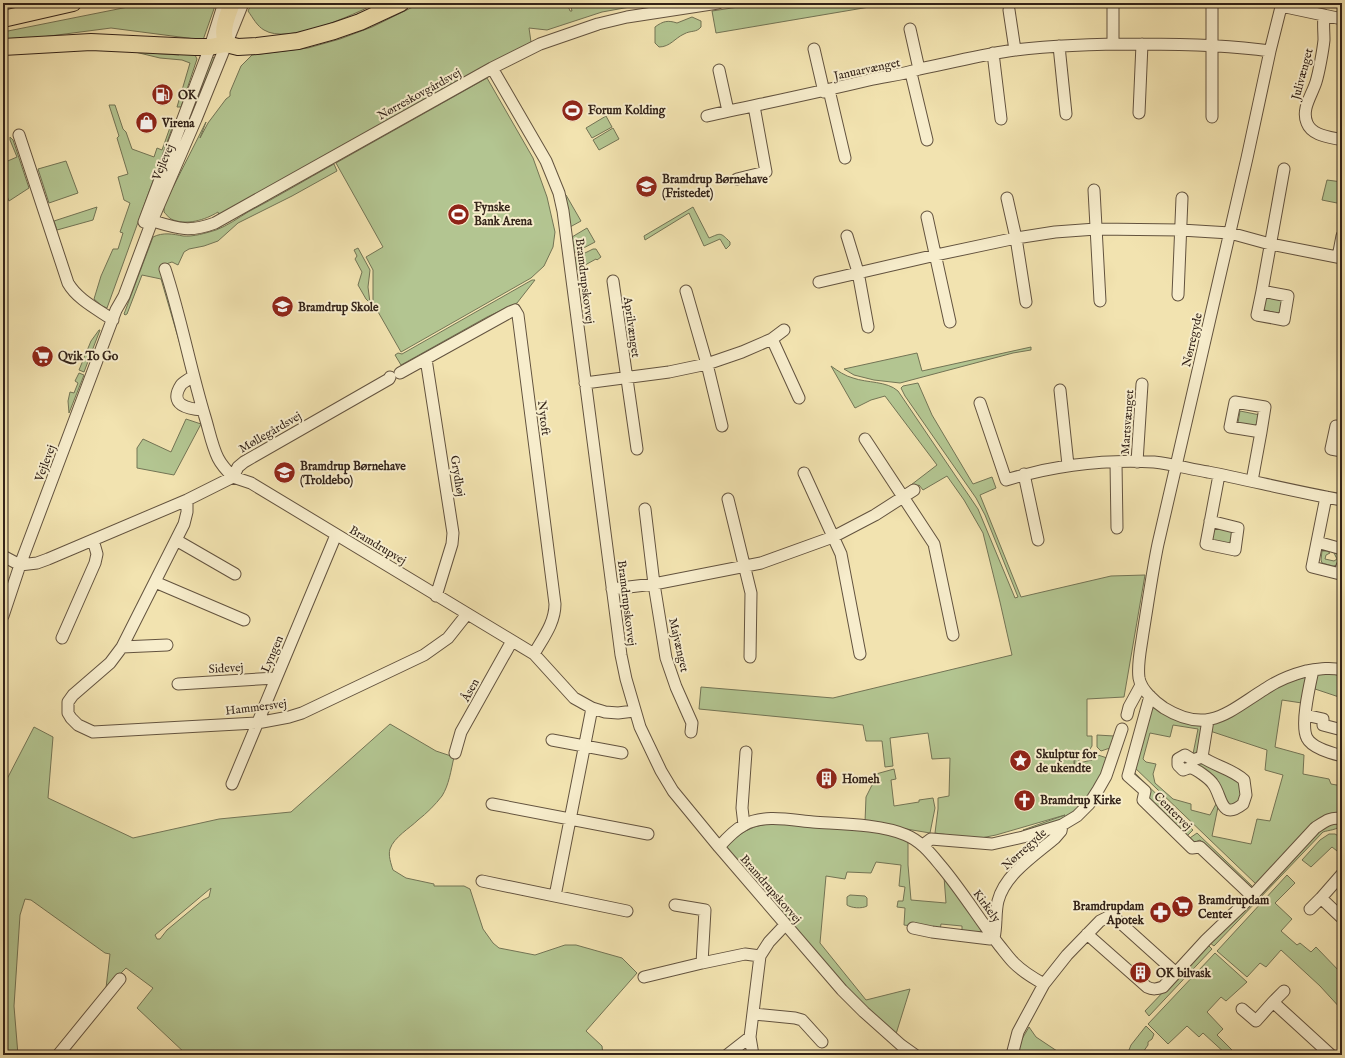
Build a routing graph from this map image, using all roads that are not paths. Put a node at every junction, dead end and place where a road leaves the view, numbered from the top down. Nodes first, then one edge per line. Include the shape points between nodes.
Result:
1 (73, 3) edge
2 (225, 3) edge
3 (232, 3) edge
4 (243, 3) edge
5 (401, 3) edge
6 (718, 3) edge
7 (1113, 3) edge
8 (1212, 3) edge
9 (1282, 4) edge
10 (1009, 10) dead end
11 (1324, 15) junction
12 (1342, 19) edge
13 (3, 20) edge
14 (910, 29) dead end
15 (1113, 43) junction
16 (226, 44) junction
17 (1142, 44) junction
18 (1211, 45) junction
19 (1059, 46) junction
20 (3, 47) edge
21 (210, 47) junction
22 (814, 49) dead end
23 (1015, 50) junction
24 (1270, 51) junction
25 (993, 53) junction
26 (492, 68) junction
27 (719, 70) dead end
28 (915, 71) junction
29 (826, 91) junction
30 (754, 106) junction
31 (728, 111) junction
32 (1139, 113) dead end
33 (1066, 114) dead end
34 (707, 116) dead end
35 (1212, 117) dead end
36 (1001, 119) dead end
37 (18, 135) dead end
38 (927, 140) dead end
39 (1342, 140) edge
40 (845, 158) dead end
41 (1284, 169) dead end
42 (737, 179) dead end
43 (1094, 190) dead end
44 (1007, 198) dead end
45 (1182, 198) dead end
46 (927, 217) dead end
47 (149, 220) junction
48 (1096, 229) junction
49 (1181, 230) junction
50 (1230, 233) junction
51 (847, 236) dead end
52 (1342, 236) edge
53 (1016, 238) junction
54 (1270, 244) junction
55 (936, 255) junction
56 (1340, 257) edge
57 (165, 269) dead end
58 (858, 272) junction
59 (613, 281) dead end
60 (819, 282) dead end
61 (686, 290) dead end
62 (1262, 291) dead end
63 (1178, 295) dead end
64 (1100, 301) dead end
65 (1026, 302) dead end
66 (114, 315) junction
67 (950, 322) dead end
68 (868, 327) dead end
69 (784, 330) dead end
70 (772, 339) junction
71 (426, 359) junction
72 (707, 364) junction
73 (395, 375) joint
74 (193, 376) junction
75 (626, 377) junction
76 (585, 383) junction
77 (1142, 384) dead end
78 (1060, 390) dead end
79 (799, 398) dead end
80 (980, 403) dead end
81 (202, 410) junction
82 (722, 426) dead end
83 (1342, 428) edge
84 (1261, 432) dead end
85 (865, 439) dead end
86 (637, 449) dead end
87 (1342, 452) edge
88 (1116, 462) junction
89 (1137, 462) junction
90 (1068, 465) junction
91 (1176, 466) junction
92 (804, 473) dead end
93 (1024, 474) junction
94 (1219, 474) junction
95 (233, 477) junction
96 (1252, 481) junction
97 (914, 490) dead end
98 (1326, 497) junction
99 (902, 498) junction
100 (728, 499) dead end
101 (187, 500) junction
102 (1342, 500) edge
103 (645, 510) dead end
104 (1210, 521) dead end
105 (1117, 528) dead end
106 (336, 535) junction
107 (833, 536) junction
108 (93, 540) junction
109 (176, 540) junction
110 (1038, 540) dead end
111 (1317, 542) junction
112 (1342, 549) edge
113 (3, 556) edge
114 (20, 566) junction
115 (1342, 566) edge
116 (744, 567) junction
117 (235, 574) dead end
118 (155, 582) junction
119 (654, 584) junction
120 (612, 589) junction
121 (436, 596) junction
122 (467, 614) junction
123 (3, 616) edge
124 (244, 620) dead end
125 (953, 635) dead end
126 (62, 638) dead end
127 (512, 641) junction
128 (167, 645) dead end
129 (122, 647) junction
130 (534, 654) junction
131 (860, 654) dead end
132 (750, 657) dead end
133 (1313, 670) junction
134 (1342, 670) edge
135 (276, 678) junction
136 (178, 684) dead end
137 (1141, 685) junction
138 (1150, 696) junction
139 (592, 708) junction
140 (634, 710) junction
141 (1127, 715) dead end
142 (1305, 715) junction
143 (1208, 720) junction
144 (257, 723) junction
145 (1122, 729) dead end
146 (1342, 730) edge
147 (691, 732) dead end
148 (552, 740) dead end
149 (585, 746) junction
150 (746, 752) dead end
151 (455, 753) dead end
152 (622, 753) dead end
153 (1342, 756) edge
154 (1195, 762) junction
155 (232, 784) dead end
156 (492, 804) dead end
157 (570, 818) junction
158 (1342, 818) edge
159 (744, 825) junction
160 (1062, 825) junction
161 (648, 834) dead end
162 (923, 845) junction
163 (719, 847) junction
164 (1342, 874) edge
165 (482, 881) dead end
166 (555, 896) junction
167 (1252, 896) junction
168 (1321, 898) junction
169 (675, 905) dead end
170 (1310, 909) dead end
171 (627, 910) dead end
172 (1342, 918) edge
173 (785, 926) junction
174 (913, 928) dead end
175 (1087, 934) junction
176 (994, 938) junction
177 (760, 956) junction
178 (702, 963) junction
179 (1175, 972) junction
180 (644, 978) dead end
181 (120, 979) dead end
182 (1044, 984) junction
183 (1284, 991) dead end
184 (1273, 1002) junction
185 (1242, 1009) dead end
186 (754, 1014) junction
187 (750, 1037) junction
188 (822, 1042) dead end
189 (911, 1054) edge
190 (58, 1055) edge
191 (727, 1055) edge
192 (753, 1055) edge
193 (1012, 1055) edge
194 (1332, 1055) edge

1 - 13 highway
2 - 21 street, Vejlevej
3 - 16 highway via 224,29
4 - 16 street, Vejlevej
5 - 16 highway via 360,22 298,41 251,47
6 - 26 street, Nørreskovgårdsvej via 598,24 540,44
7 - 15 street
8 - 18 street
9 - 11 street
9 - 24 street, Nørregyde
10 - 23 street
11 - 12 street
11 - 39 street, Julivænget via 1324,41 1316,82 1305,112 1307,123 1312,130
14 - 28 street, Januarvænget
15 - 17 street, Januarvænget
15 - 19 street, Januarvænget
16 - 21 highway
16 - 47 street, Vejlevej via 199,112
17 - 18 street, Januarvænget
17 - 32 street
18 - 24 street, Januarvænget
18 - 35 street
19 - 23 street, Januarvænget
19 - 33 street
20 - 21 highway via 91,42
21 - 47 street, Vejlevej
22 - 29 street, Januarvænget
23 - 25 street, Januarvænget
24 - 50 street, Nørregyde
25 - 28 street, Januarvænget
25 - 36 street
26 - 47 street, Nørreskovgårdsvej via 215,223 183,229
26 - 76 street, Bramdrupskovvej via 546,161 559,193
27 - 31 street
28 - 29 street, Januarvænget
28 - 38 street, Januarvænget
29 - 30 street, Januarvænget
29 - 40 street, Januarvænget
30 - 31 street, Januarvænget
30 - 42 street via 766,172
31 - 34 street, Januarvænget
37 - 66 street via 71,289
41 - 54 street
43 - 48 street
44 - 53 street
45 - 49 street
46 - 55 street
47 - 66 street, Vejlevej via 124,296
48 - 49 street
48 - 53 street
48 - 64 street
49 - 50 street
49 - 63 street
50 - 54 street
50 - 91 street, Nørregyde
51 - 58 street
52 - 56 street
53 - 55 street
53 - 65 street
54 - 56 street
54 - 62 street
55 - 58 street
55 - 67 street
57 - 74 street
58 - 60 street
58 - 68 street
59 - 75 street, Aprilvænget
61 - 72 street
66 - 114 street, Vejlevej
69 - 70 street
70 - 72 street
70 - 79 street
71 - 73 street, Nytoft
71 - 121 street, Grydhøj via 453,533
71 - 130 street, Nytoft via 510,312 515,310 518,315 555,604 552,622
72 - 75 street
72 - 82 street
73 - 95 street, Møllegårdsvej via 244,462
74 - 81 street
74 - 81 street via 181,384 177,400 180,405
75 - 76 street
75 - 86 street, Aprilvænget
76 - 120 street, Bramdrupskovvej
77 - 89 street, Martsvænget
78 - 90 street
80 - 93 street, Martsvænget via 1006,480
81 - 95 street via 217,457
83 - 87 street via 1336,426 1331,449
84 - 96 street
85 - 99 street
88 - 89 street, Martsvænget
88 - 90 street, Martsvænget
88 - 105 street, Martsvænget
89 - 91 street, Martsvænget
90 - 93 street, Martsvænget
91 - 94 street, Martsvænget
91 - 137 street, Nørregyde via 1152,571 1139,663
92 - 107 street
93 - 110 street
94 - 96 street, Martsvænget
94 - 104 street
95 - 101 street
95 - 106 street, Bramdrupvej via 251,483
96 - 98 street, Martsvænget
97 - 99 street
98 - 102 street, Martsvænget
98 - 111 street
99 - 107 street
99 - 125 street via 934,544
100 - 116 street
101 - 108 street
101 - 109 street via 184,524
103 - 119 street, Majvænget
106 - 121 street, Bramdrupvej
106 - 135 street, Lyngen
107 - 116 street
107 - 131 street via 841,554
108 - 114 street via 37,563
108 - 126 street via 97,554 95,563
109 - 117 street
109 - 118 street
111 - 112 street
111 - 115 street via 1312,567 1340,574
113 - 114 street
114 - 123 street, Vejlevej
116 - 119 street
116 - 132 street via 750,593
118 - 124 street
118 - 129 street
119 - 120 street
119 - 147 street, Majvænget via 666,658 692,723
120 - 140 street, Bramdrupskovvej via 621,655
121 - 122 street, Bramdrupvej
122 - 127 street, Bramdrupvej
122 - 144 street, Hammersvej via 448,638 424,655 302,713
127 - 130 street, Bramdrupvej
127 - 151 street, Åsen via 461,732
128 - 129 street
129 - 144 street, Hammersvej via 110,663 68,702 70,718 78,725 93,732
130 - 139 street, Bramdrupvej via 574,698
133 - 134 street
133 - 142 street
133 - 143 street via 1281,679 1236,709
135 - 136 street, Sidevej
135 - 144 street, Lyngen
137 - 138 street
137 - 141 street
138 - 143 street via 1160,706 1183,718
138 - 167 street, Centervej via 1128,776 1145,791 1143,800 1192,848 1200,847
139 - 140 street, Bramdrupvej via 618,713
139 - 149 street
140 - 163 street, Bramdrupskovvej via 667,782
142 - 146 street via 1323,719 1323,725
142 - 153 street via 1307,738 1328,753
143 - 154 street
144 - 155 street, Lyngen
145 - 160 street, Nørregyde via 1106,776 1098,790 1081,812
148 - 149 street
149 - 152 street
149 - 157 street
150 - 159 street via 742,808
154 - 154 street via 1208,762 1237,774 1244,780 1246,795 1243,804 1232,810 1223,806 1213,784 1199,772
156 - 157 street
157 - 161 street
157 - 166 street
158 - 167 street via 1333,818 1315,828
159 - 162 street, Kirkely via 755,821 782,820 863,826 894,831
159 - 163 street, Kirkely
160 - 162 street via 992,844 931,839
160 - 176 street, Nørregyde via 1055,838 1004,885 998,903
162 - 176 street, Kirkely via 949,875
163 - 173 street, Bramdrupskovvej
164 - 168 street
165 - 166 street
166 - 171 street
167 - 179 street
168 - 170 street
168 - 172 street
169 - 178 street via 705,910
173 - 177 street via 769,942
173 - 189 street, Bramdrupskovvej via 847,995
174 - 176 street, Kirkely
175 - 179 street via 1100,921 1110,916 1115,918
175 - 179 street via 1147,987 1163,987
175 - 182 street
176 - 182 street via 1014,963
177 - 178 street via 745,954
177 - 186 street
178 - 180 street
181 - 190 street
182 - 193 street via 1018,1032
183 - 184 street
184 - 185 street via 1256,1021
184 - 194 street
186 - 187 street
186 - 188 street via 802,1020
187 - 191 street
187 - 192 street

